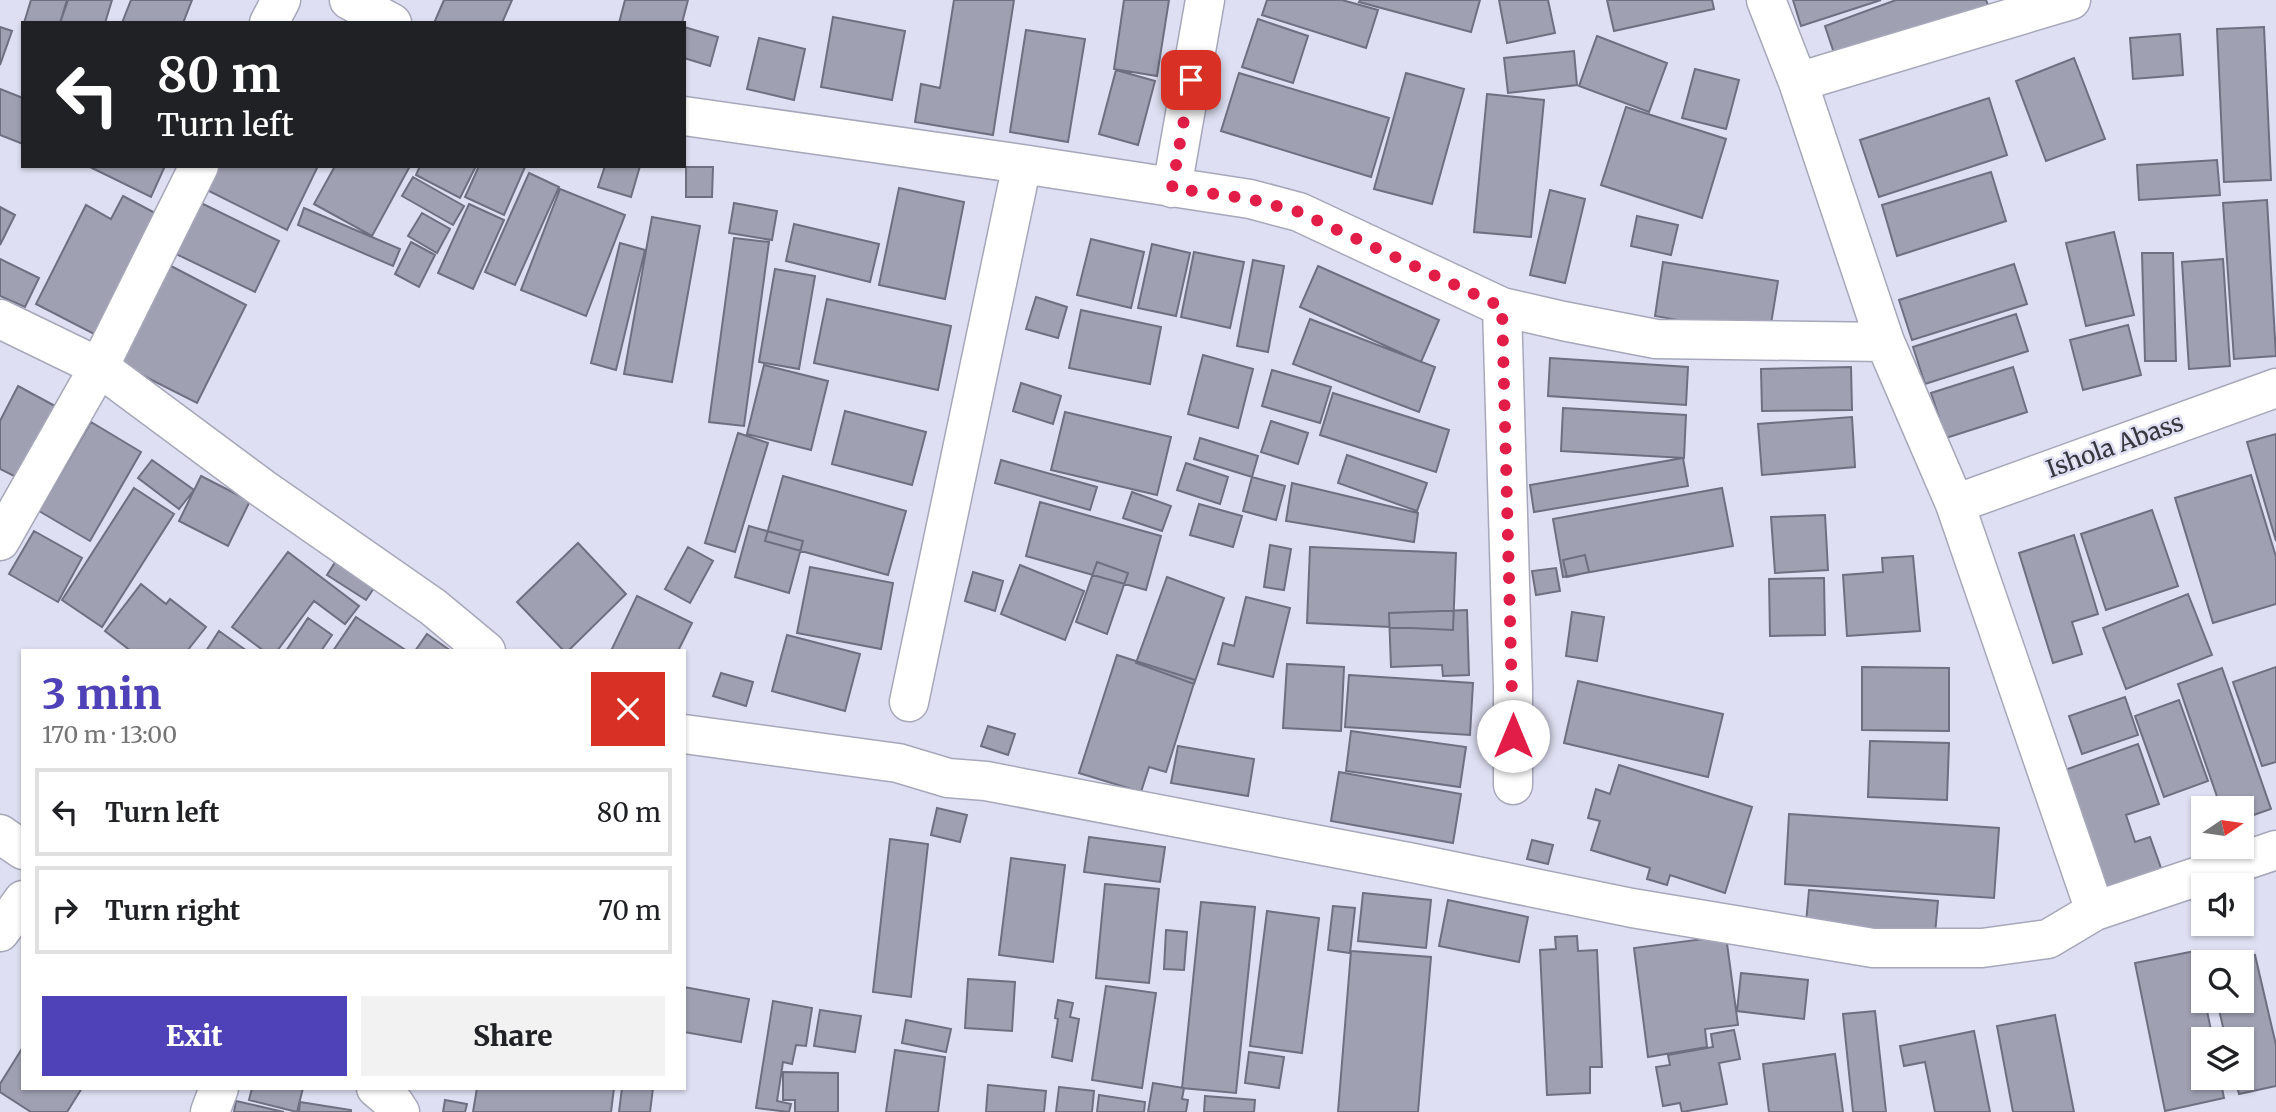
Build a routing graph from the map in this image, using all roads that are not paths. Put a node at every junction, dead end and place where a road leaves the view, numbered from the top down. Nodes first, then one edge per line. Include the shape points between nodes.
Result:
1 (281, 0) edge
2 (349, 0) edge
3 (1205, 0) edge
4 (1766, 0) edge
5 (2071, 0) edge
6 (270, 21) edge
7 (388, 21) edge
8 (1798, 82) junction
9 (686, 116) edge
10 (1022, 164) junction
11 (198, 168) edge
12 (1172, 188) junction
13 (1502, 307) junction
14 (0, 319) edge
15 (1885, 342) junction
16 (100, 367) junction
17 (2276, 388) edge
18 (1955, 504) junction
19 (0, 541) edge
20 (484, 649) edge
21 (909, 702) dead end
22 (686, 734) edge
23 (1513, 785) dead end
24 (0, 834) edge
25 (21, 849) edge
26 (2276, 850) edge
27 (21, 903) edge
28 (2095, 911) junction
29 (0, 932) edge
30 (218, 1090) edge
31 (378, 1090) edge
32 (209, 1112) edge
33 (400, 1112) edge

1 - 6 street
2 - 7 street
3 - 12 street
4 - 8 street
5 - 8 street
8 - 15 street
9 - 10 street
10 - 12 street
10 - 21 street
11 - 16 street
12 - 13 street via 1250,199 1299,212
13 - 15 street via 1656,338
13 - 23 street
14 - 16 street
15 - 18 street
16 - 19 street
16 - 20 street via 433,607
17 - 18 street, Ishola Abass
18 - 28 street
22 - 28 street via 898,763 948,778 1000,783 1632,908 1873,948 1982,948 2048,939
24 - 25 street
26 - 28 street
27 - 29 street
30 - 32 street
31 - 33 street

